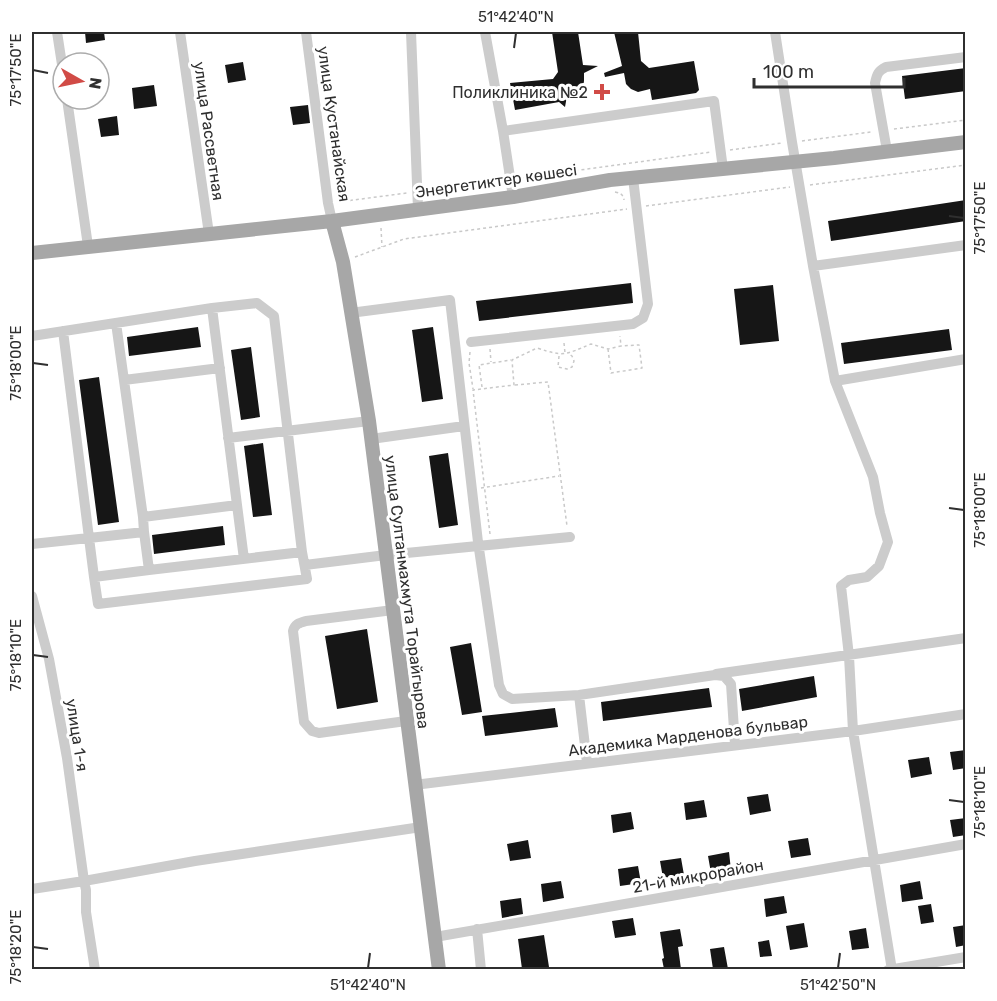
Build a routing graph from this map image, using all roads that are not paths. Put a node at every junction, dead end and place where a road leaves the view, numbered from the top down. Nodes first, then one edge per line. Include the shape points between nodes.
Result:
1 (57, 32) edge
2 (180, 32) edge
3 (306, 32) edge
4 (411, 32) edge
5 (485, 32) edge
6 (775, 32) edge
7 (60, 51) edge
8 (966, 57) edge
9 (69, 111) edge
10 (503, 131) junction
11 (966, 142) edge
12 (887, 151) junction
13 (795, 161) junction
14 (723, 170) junction
15 (633, 178) junction
16 (513, 197) junction
17 (418, 209) junction
18 (332, 221) junction
19 (209, 234) junction
20 (966, 244) edge
21 (88, 246) junction
22 (32, 253) edge
23 (813, 266) junction
24 (212, 308) junction
25 (350, 312) junction
26 (116, 323) junction
27 (63, 331) junction
28 (32, 336) edge
29 (471, 342) road end
30 (966, 359) edge
31 (220, 368) junction
32 (124, 380) junction
33 (835, 381) junction
34 (369, 421) junction
35 (464, 426) junction
36 (288, 431) junction
37 (228, 438) junction
38 (371, 438) junction
39 (237, 505) junction
40 (143, 517) junction
41 (144, 532) junction
42 (568, 534) road end
43 (89, 538) junction
44 (32, 544) edge
45 (478, 544) junction
46 (302, 552) junction
47 (386, 555) junction
48 (244, 559) junction
49 (304, 566) junction
50 (149, 570) junction
51 (94, 577) junction
52 (32, 596) edge
53 (393, 610) junction
54 (966, 638) edge
55 (849, 656) junction
56 (715, 675) junction
57 (579, 695) junction
58 (966, 714) edge
59 (406, 721) junction
60 (853, 730) junction
61 (735, 745) junction
62 (587, 764) junction
63 (414, 785) junction
64 (420, 827) junction
65 (966, 844) edge
66 (874, 860) junction
67 (84, 881) junction
68 (32, 889) edge
69 (477, 929) junction
70 (435, 937) junction
71 (966, 957) edge
72 (95, 969) edge
73 (439, 969) edge
74 (481, 969) edge
75 (891, 969) edge

1 - 7 street
2 - 19 street, улица Рассветная
3 - 18 street, улица Кустанайская
4 - 17 street
5 - 10 street
6 - 13 street
8 - 12 street via 880,70 875,82
9 - 21 street
10 - 14 street via 714,101
10 - 16 street
11 - 12 main road, Энергетиктер көшесі
12 - 13 main road, Энергетиктер көшесі
13 - 14 main road, Энергетиктер көшесі
13 - 23 street
14 - 15 main road, Энергетиктер көшесі
15 - 16 main road, Энергетиктер көшесі
15 - 29 street via 648,304 643,318 619,326
16 - 17 main road, Энергетиктер көшесі
17 - 18 main road, Энергетиктер көшесі
18 - 19 main road, Энергетиктер көшесі
18 - 25 main road, улица Султанмахмута Торайгырова
19 - 21 main road, Энергетиктер көшесі
20 - 23 street
21 - 22 main road, Энергетиктер көшесі
23 - 33 street
24 - 26 street
24 - 31 street
24 - 36 street via 257,303 274,316
25 - 34 main road, улица Султанмахмута Торайгырова
25 - 35 street via 450,300
26 - 27 street
26 - 32 street
27 - 28 street
27 - 43 street
30 - 33 street
31 - 32 street
31 - 37 street
32 - 40 street
33 - 55 street via 873,477 888,542 879,566 867,577 849,580 841,586
34 - 36 street
34 - 38 main road, улица Султанмахмута Торайгырова
35 - 38 street
35 - 45 street
36 - 37 street
36 - 46 street
37 - 39 street
38 - 47 main road, улица Султанмахмута Торайгырова
39 - 40 street
39 - 48 street
40 - 41 street
41 - 43 street
41 - 50 street
42 - 45 street
43 - 44 street
43 - 51 street
45 - 47 street
45 - 57 street via 503,694 512,699
46 - 48 street
46 - 49 street
47 - 49 street
47 - 53 main road, улица Султанмахмута Торайгырова
48 - 50 street
49 - 51 street via 307,579 98,604
50 - 51 street
52 - 67 street, улица 1-я via 50,659
53 - 59 main road, улица Султанмахмута Торайгырова
53 - 59 street via 306,621 293,631 304,722 312,731
54 - 55 street
55 - 56 street
55 - 60 street
56 - 57 street
56 - 61 street via 724,676 731,684
57 - 62 street
58 - 60 street, Академика Марденова бульвар
59 - 63 main road, улица Султанмахмута Торайгырова
60 - 61 street, Академика Марденова бульвар
60 - 66 street
61 - 62 street, Академика Марденова бульвар
62 - 63 street, Академика Марденова бульвар
63 - 64 main road, улица Султанмахмута Торайгырова
64 - 67 street
64 - 70 main road, улица Султанмахмута Торайгырова
65 - 66 street, 21-й микрорайон
66 - 69 street, 21-й микрорайон
66 - 75 street
67 - 68 street
67 - 72 street, улица 1-я
69 - 70 street, 21-й микрорайон
69 - 74 street
70 - 73 main road, улица Султанмахмута Торайгырова
71 - 75 street

